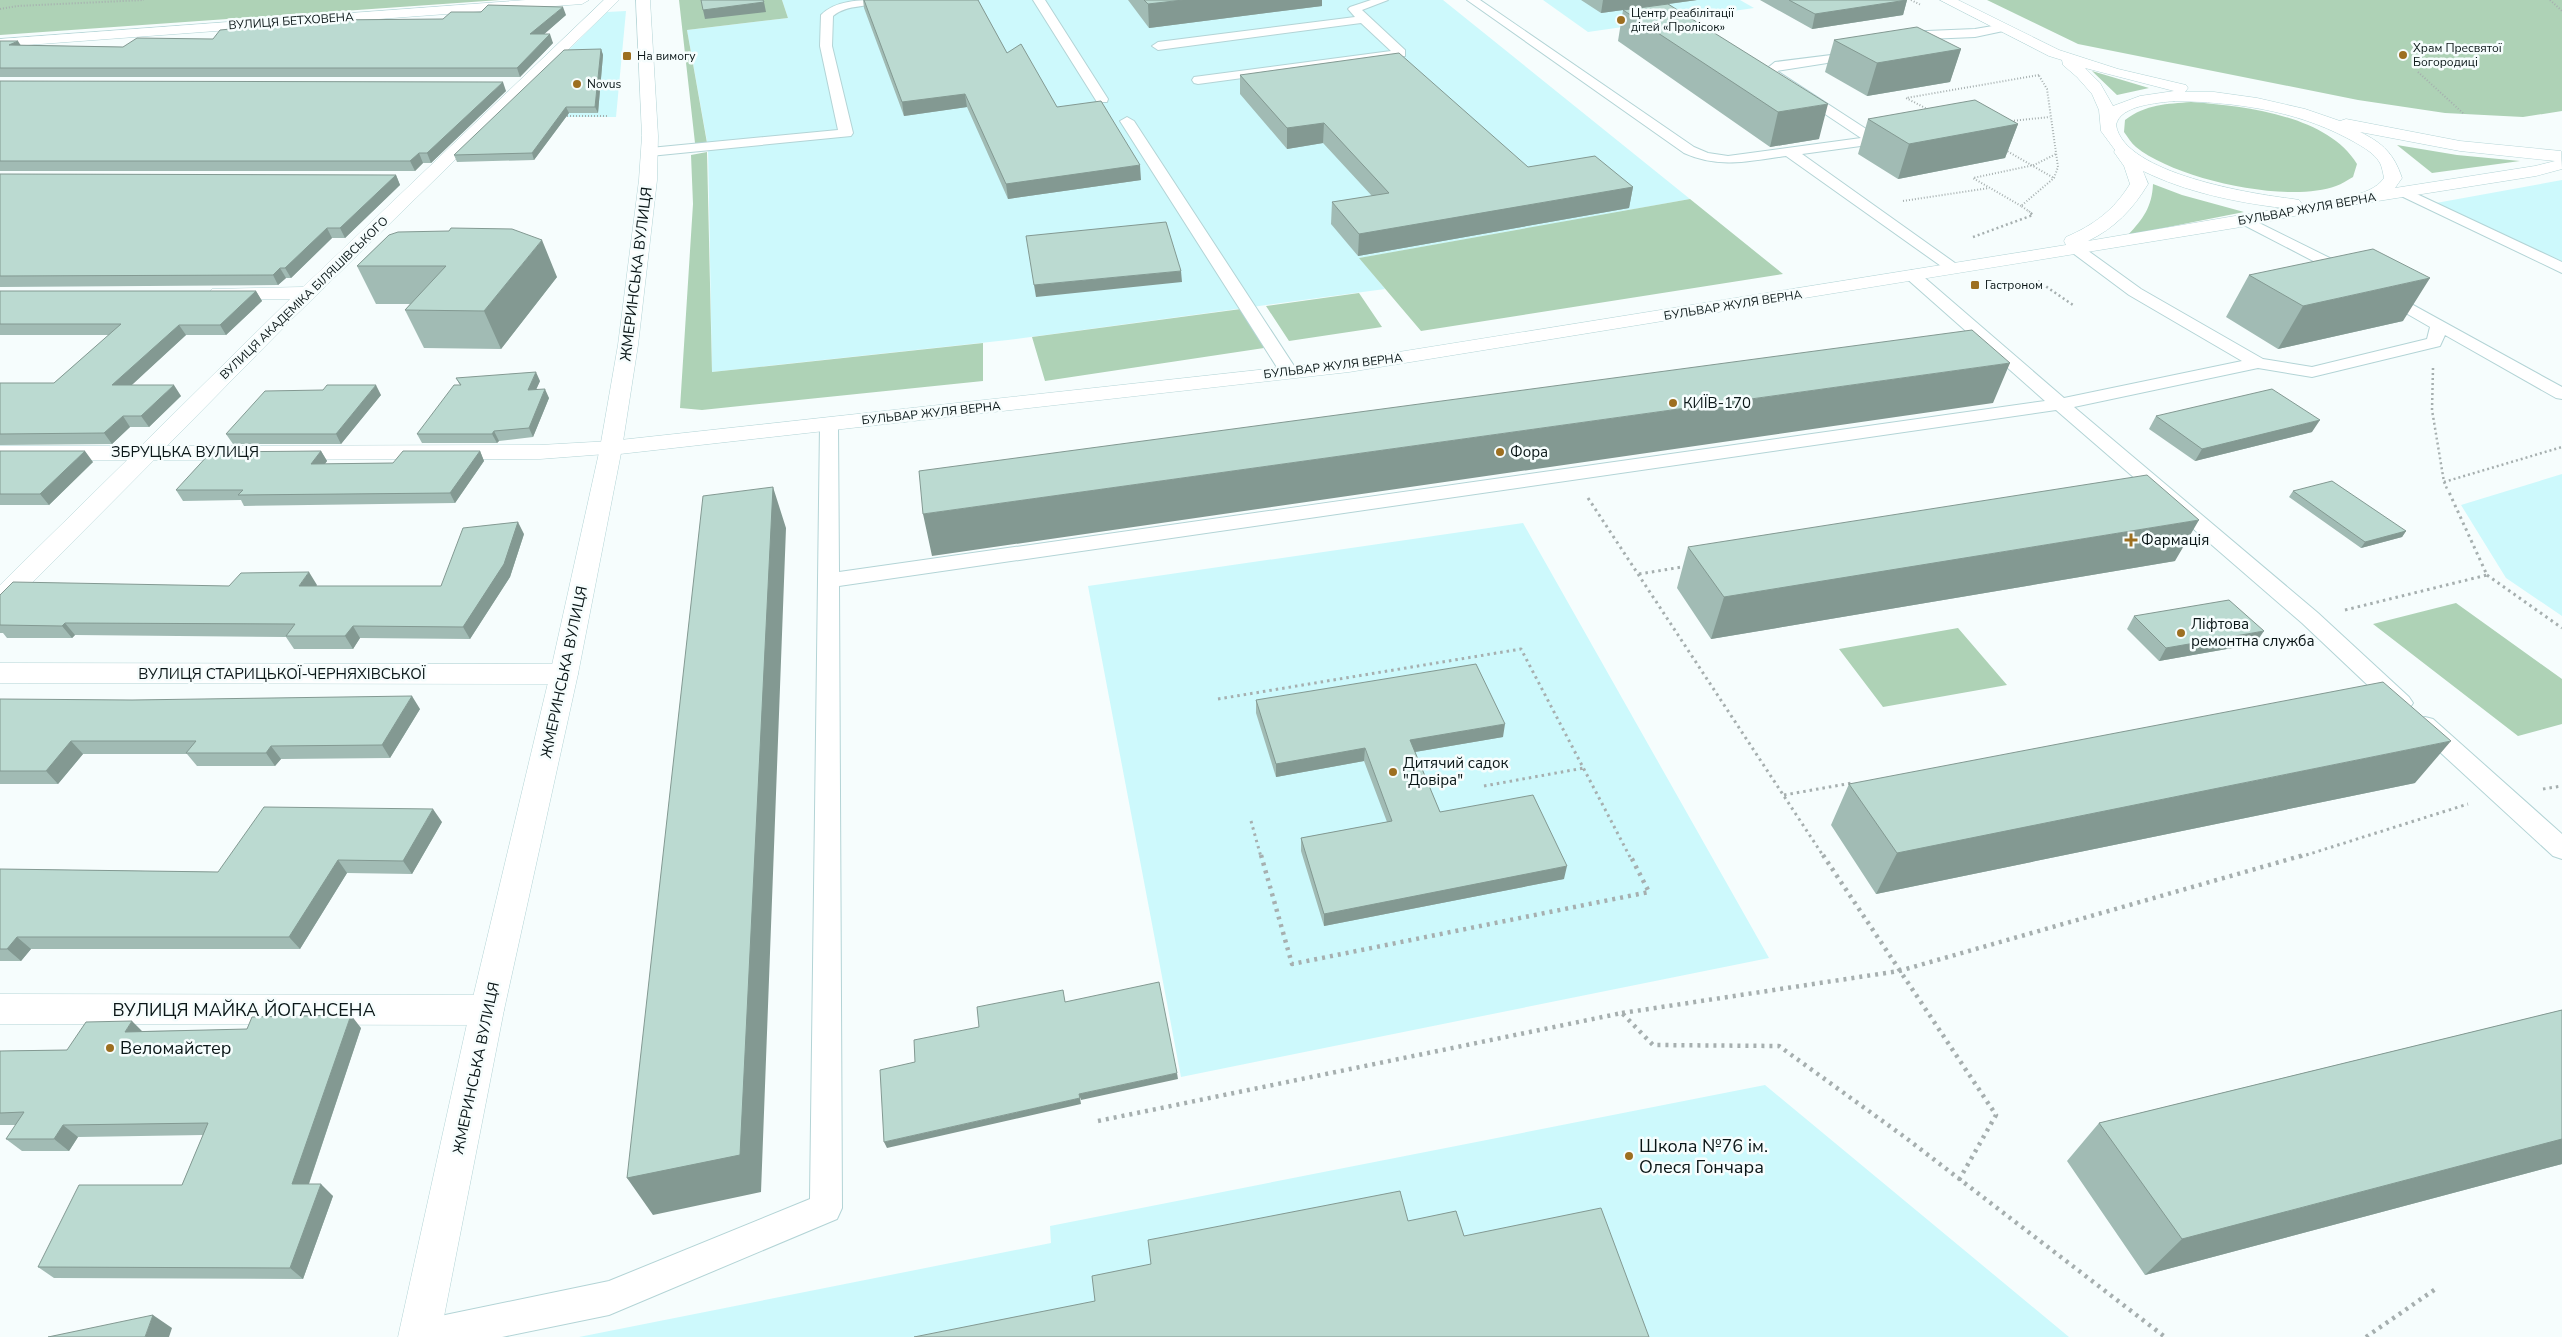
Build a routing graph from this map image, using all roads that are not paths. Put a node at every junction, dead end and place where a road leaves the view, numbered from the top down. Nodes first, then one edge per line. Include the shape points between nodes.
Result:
1 (582, 0) edge
2 (612, 0) edge
3 (644, 0) edge
4 (874, 0) edge
5 (1039, 0) edge
6 (1382, 0) edge
7 (1473, 0) edge
8 (1947, 0) edge
9 (1364, 19) junction
10 (2004, 28) junction
11 (1892, 37) edge
12 (0, 42) edge
13 (1158, 46) edge
14 (1869, 52) edge
15 (2054, 52) junction
16 (1198, 80) dead end
17 (507, 84) edge
18 (527, 84) junction
19 (2224, 98) junction
20 (1102, 99) edge
21 (2317, 118) junction
22 (2109, 120) junction
23 (1127, 121) dead end
24 (1903, 136) edge
25 (1874, 140) junction
26 (2118, 146) junction
27 (650, 152) junction
28 (1791, 153) junction
29 (2562, 156) edge
30 (2562, 164) edge
31 (400, 178) edge
32 (429, 178) junction
33 (2404, 192) junction
34 (2372, 197) junction
35 (2327, 204) junction
36 (2247, 220) junction
37 (2074, 248) junction
38 (2051, 251) junction
39 (1954, 268) junction
40 (2562, 268) edge
41 (1912, 275) junction
42 (199, 293) edge
43 (308, 293) junction
44 (2437, 334) junction
45 (2258, 363) junction
46 (1290, 372) junction
47 (2562, 394) edge
48 (2060, 404) junction
49 (829, 425) junction
50 (611, 448) junction
51 (148, 451) junction
52 (0, 452) edge
53 (830, 580) junction
54 (0, 600) edge
55 (0, 673) edge
56 (564, 674) junction
57 (2562, 849) edge
58 (0, 1008) edge
59 (487, 1010) junction
60 (420, 1337) edge

1 - 12 street, ВУЛИЦЯ БЕТХОВЕНА
2 - 18 street, ВУЛИЦЯ АКАДЕМІКА БІЛЯШІВСЬКОГО
3 - 27 street, ЖМЕРИНСЬКА ВУЛИЦЯ
4 - 27 lane via 850,2 834,8 827,15 826,46 846,133
5 - 20 lane
6 - 9 lane via 1354,9
7 - 28 lane via 1689,150 1705,157 1728,160
8 - 10 street
9 - 13 lane
9 - 16 lane via 1401,52
10 - 11 lane via 1975,33
10 - 15 street
14 - 25 lane via 1775,66 1771,70
15 - 19 street via 2122,75
15 - 22 street via 2084,74 2100,92
17 - 18 street
18 - 32 street, ВУЛИЦЯ АКАДЕМІКА БІЛЯШІВСЬКОГО
19 - 21 street
19 - 22 street via 2167,96 2134,102 2116,111
21 - 29 street via 2460,146
21 - 34 street via 2366,142 2387,160 2393,178 2386,190
22 - 26 street via 2108,128
23 - 46 lane
24 - 25 lane
25 - 28 lane
26 - 35 street via 2178,180 2221,193 2268,202
26 - 38 street, БУЛЬВАР ЖУЛЯ ВЕРНА via 2132,164 2139,184 2127,206 2096,231
27 - 50 street, ЖМЕРИНСЬКА ВУЛИЦЯ via 643,228
28 - 39 lane
30 - 33 street, БУЛЬВАР ЖУЛЯ ВЕРНА
31 - 32 street
32 - 43 street, ВУЛИЦЯ АКАДЕМІКА БІЛЯШІВСЬКОГО
33 - 34 street, БУЛЬВАР ЖУЛЯ ВЕРНА
33 - 40 lane
34 - 35 street, БУЛЬВАР ЖУЛЯ ВЕРНА
35 - 36 street, БУЛЬВАР ЖУЛЯ ВЕРНА
36 - 37 street, БУЛЬВАР ЖУЛЯ ВЕРНА
36 - 44 lane via 2367,284
37 - 38 street, БУЛЬВАР ЖУЛЯ ВЕРНА
37 - 45 lane via 2135,292
38 - 39 street, БУЛЬВАР ЖУЛЯ ВЕРНА
39 - 41 street, БУЛЬВАР ЖУЛЯ ВЕРНА
41 - 46 street, БУЛЬВАР ЖУЛЯ ВЕРНА via 1594,328 1349,366
41 - 48 lane
42 - 43 street
43 - 51 street, ВУЛИЦЯ АКАДЕМІКА БІЛЯШІВСЬКОГО
44 - 45 lane via 2312,372
44 - 47 lane
45 - 48 lane
46 - 49 street, БУЛЬВАР ЖУЛЯ ВЕРНА
48 - 53 lane
48 - 57 lane via 2310,618
49 - 50 street, БУЛЬВАР ЖУЛЯ ВЕРНА
49 - 53 lane
50 - 51 street, ЗБРУЦЬКА ВУЛИЦЯ via 540,452
50 - 56 street, ЖМЕРИНСЬКА ВУЛИЦЯ
51 - 52 street, ЗБРУЦЬКА ВУЛИЦЯ
51 - 54 street, ВУЛИЦЯ АКАДЕМІКА БІЛЯШІВСЬКОГО
53 - 60 lane via 826,1208 609,1298
55 - 56 street, ВУЛИЦЯ СТАРИЦЬКОЇ-ЧЕРНЯХІВСЬКОЇ
56 - 59 street, ЖМЕРИНСЬКА ВУЛИЦЯ
58 - 59 street, ВУЛИЦЯ МАЙКА ЙОГАНСЕНА
59 - 60 street, ЖМЕРИНСЬКА ВУЛИЦЯ

